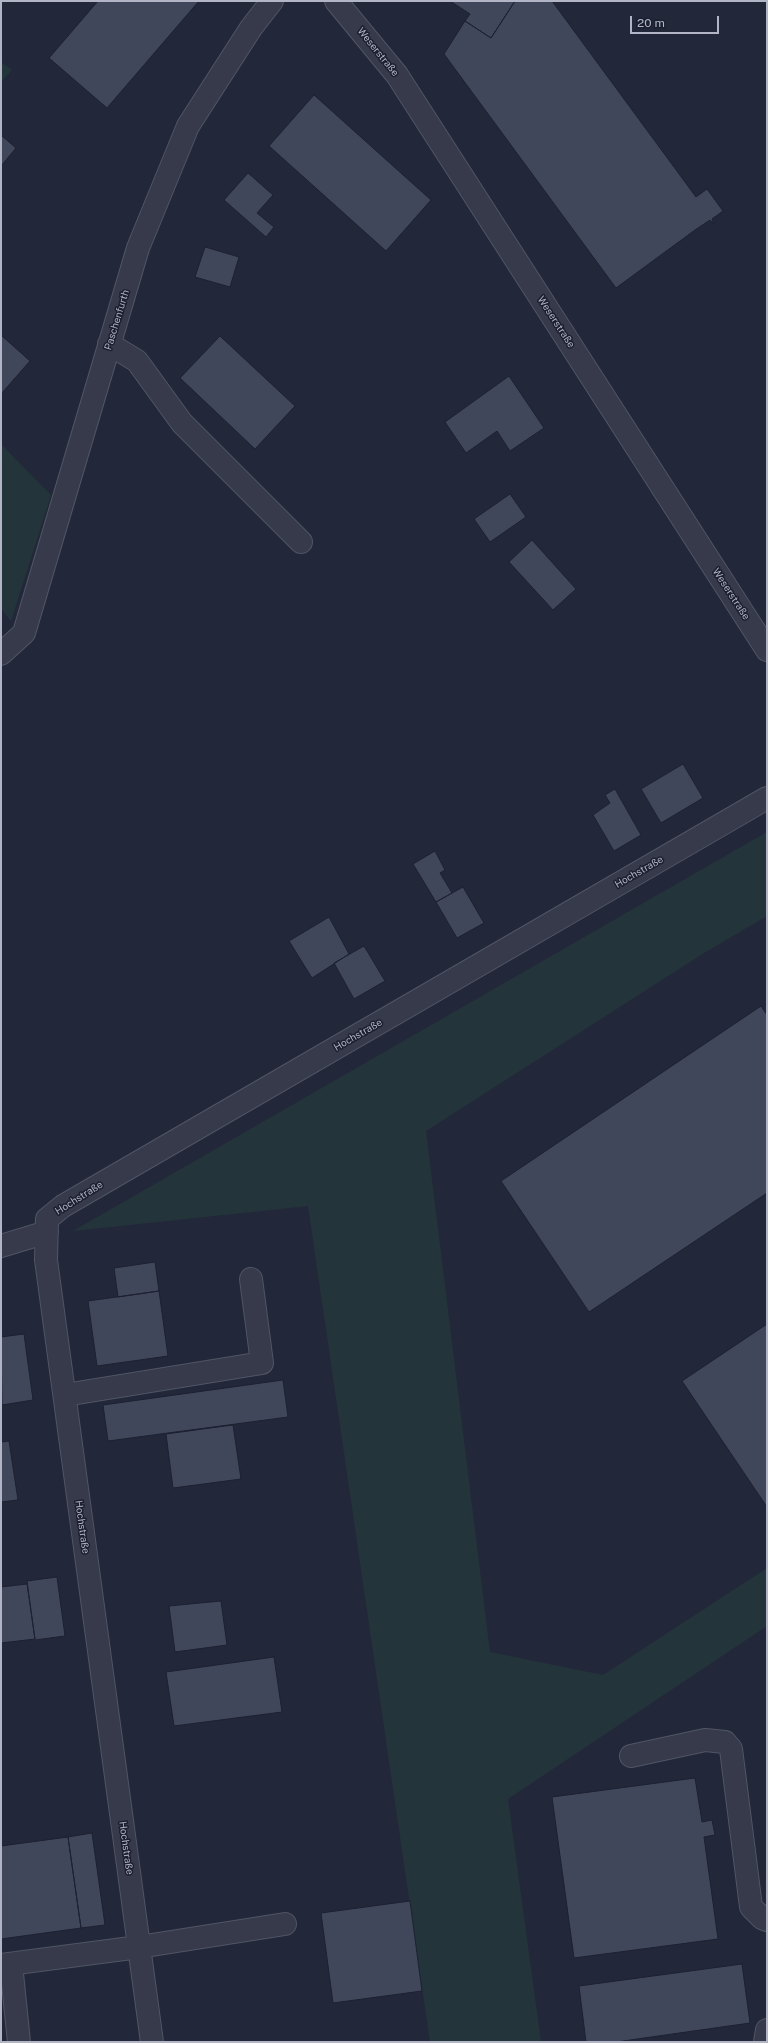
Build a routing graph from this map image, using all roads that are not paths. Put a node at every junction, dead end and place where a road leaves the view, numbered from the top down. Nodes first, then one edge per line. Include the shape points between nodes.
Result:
1 (272, 1) edge
2 (336, 1) edge
3 (109, 344) junction
4 (301, 542) dead end
5 (767, 650) edge
6 (1, 654) edge
7 (767, 798) edge
8 (47, 1232) junction
9 (1, 1246) edge
10 (251, 1280) dead end
11 (65, 1395) junction
12 (631, 1756) dead end
13 (767, 1920) edge
14 (285, 1924) dead end
15 (139, 1947) junction
16 (6, 1965) edge
17 (767, 2030) edge
18 (19, 2042) edge
19 (152, 2042) edge
20 (764, 2042) edge

1 - 3 street, Paschenfurth via 251,28 188,126 138,248
2 - 5 street, Weserstraße via 397,75
3 - 4 street via 137,361 182,423
3 - 6 street, Paschenfurth via 24,633
7 - 8 street, Hochstraße via 63,1206 47,1219
8 - 9 street
8 - 11 street, Hochstraße via 46,1260
10 - 11 street via 262,1362
11 - 15 street, Hochstraße
12 - 13 street via 705,1740 725,1742 731,1749 751,1907
14 - 15 street
15 - 16 street
15 - 19 street, Hochstraße
16 - 18 street
17 - 20 street

